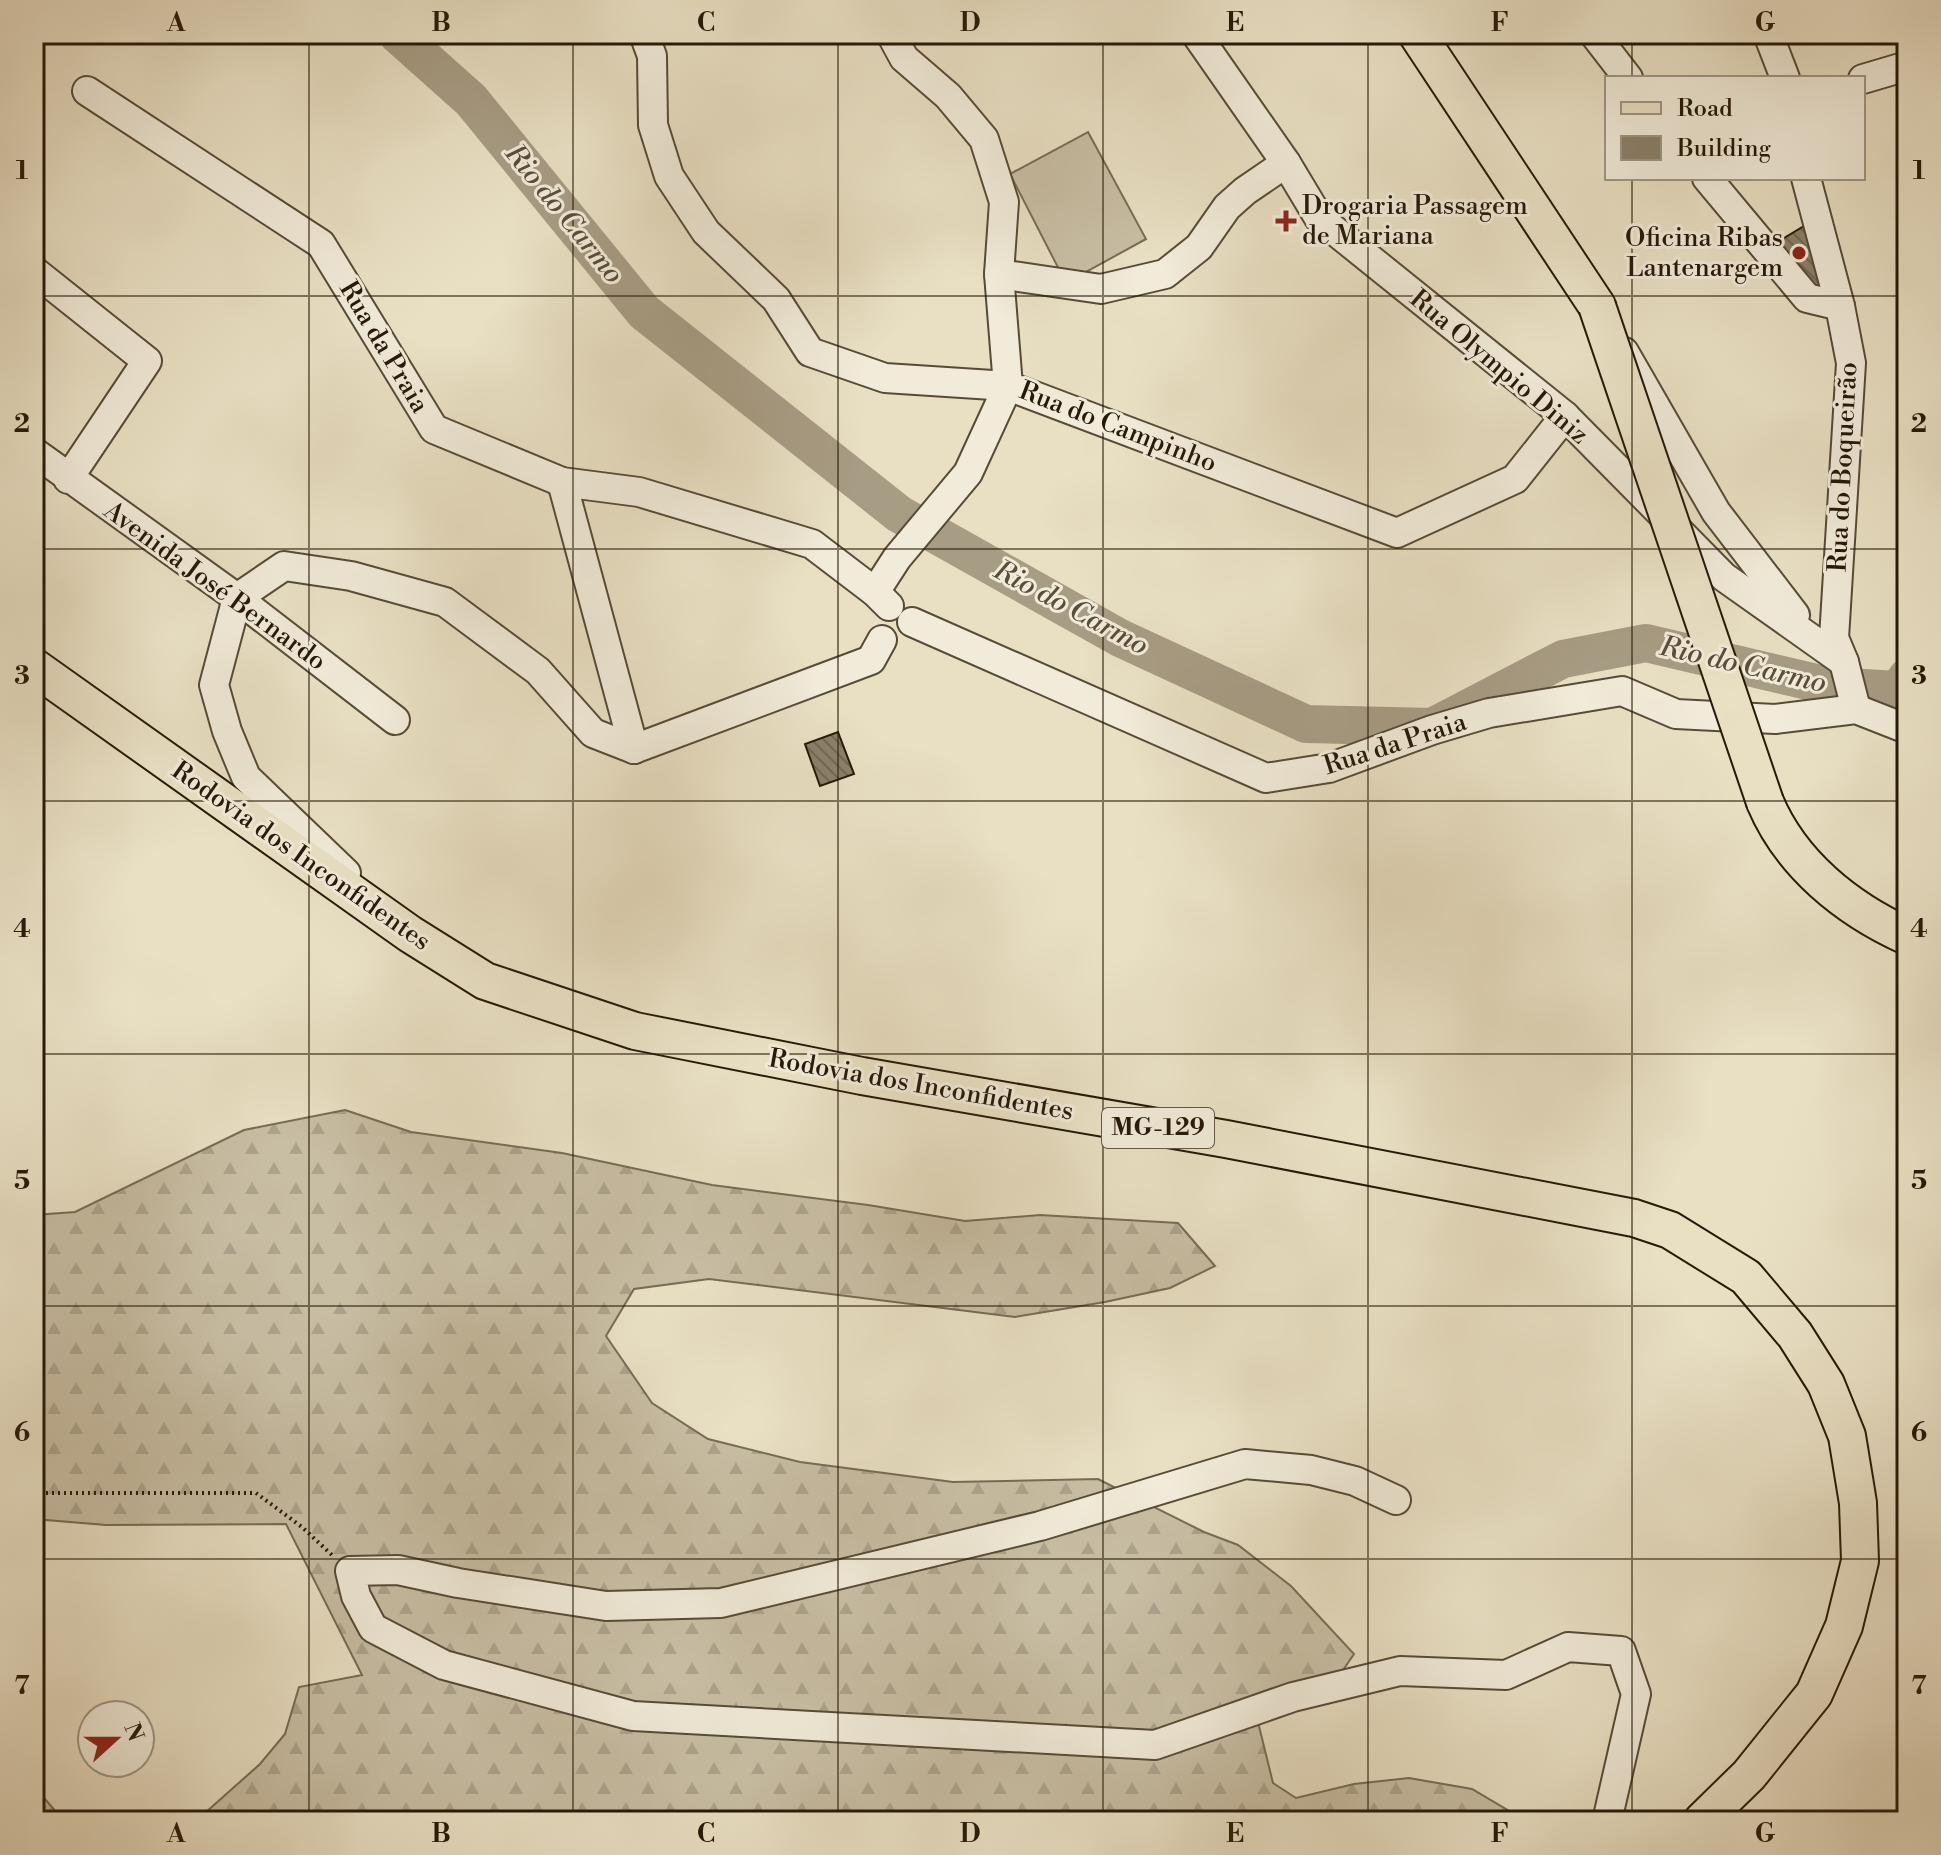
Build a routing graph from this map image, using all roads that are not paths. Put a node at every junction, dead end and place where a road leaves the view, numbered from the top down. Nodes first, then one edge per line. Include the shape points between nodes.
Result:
1 (891, 34) edge
2 (1196, 34) edge
3 (1417, 34) edge
4 (1594, 34) edge
5 (1768, 34) edge
6 (645, 35) edge
7 (1907, 66) edge
8 (1626, 76) edge
9 (1784, 76) edge
10 (1865, 78) edge
11 (87, 91) dead end
12 (1286, 163) junction
13 (1709, 180) edge
14 (1807, 180) edge
15 (34, 271) edge
16 (999, 274) junction
17 (1597, 306) junction
18 (1840, 306) junction
19 (1008, 386) junction
20 (1565, 416) junction
21 (34, 452) edge
22 (68, 479) junction
23 (562, 482) junction
24 (237, 598) junction
25 (892, 607) junction
26 (1810, 636) junction
27 (1844, 662) junction
28 (34, 667) edge
29 (1856, 709) junction
30 (395, 720) dead end
31 (1907, 729) edge
32 (634, 749) junction
33 (410, 934) junction
34 (1907, 936) edge
35 (1396, 1500) dead end
36 (1607, 1821) edge
37 (1702, 1821) edge

1 - 16 street, Rua do Campinho via 904,58 948,96 984,139 1004,202
2 - 12 street, Rua Olympio Diniz
3 - 17 main road
4 - 8 street
5 - 9 street
6 - 19 street via 652,56 653,125 669,176 706,232 776,299 810,352 885,378
7 - 10 street
11 - 23 street, Rua da Praia via 321,244 434,429
12 - 16 street via 1227,207 1199,247 1165,274 1101,289
12 - 20 street, Rua Olympio Diniz via 1319,218
13 - 18 street via 1807,298
14 - 18 street, Rua do Boqueirão
15 - 22 street via 147,361
16 - 19 street, Rua do Campinho
17 - 26 street via 1716,512
17 - 34 main road, bridge via 1776,828 1796,854 1858,910
18 - 27 street, Rua do Boqueirão via 1851,363 1834,638
19 - 20 street, Rua do Campinho via 1397,533 1515,479
19 - 25 street via 968,473 897,558
20 - 26 street, Rua Olympio Diniz via 1724,577
21 - 22 street, Avenida José Bernardo
22 - 24 street, Avenida José Bernardo
23 - 25 street, Rua da Praia via 639,492 812,544
23 - 32 street
24 - 30 street, Avenida José Bernardo
24 - 32 street via 284,566 351,576 445,602 538,671 593,733
24 - 33 street via 214,685 246,777
25 - 29 street, Rua da Praia via 1266,778 1329,768 1489,713 1622,691 1676,714 1775,719
25 - 32 street via 879,612 874,624 882,640 871,660
26 - 27 street, Rua Olympio Diniz
27 - 29 street, Rua do Boqueirão
28 - 33 main road, Rodovia dos Inconfidentes / MG-129
29 - 31 street
33 - 37 main road, Rodovia dos Inconfidentes / MG-129 via 485,981 635,1031 1634,1218 1670,1230 1746,1277 1795,1335 1826,1384 1847,1436 1858,1503 1860,1561 1844,1626 1814,1694 1749,1775
35 - 36 street via 1355,1481 1311,1470 1245,1464 1040,1526 721,1603 606,1606 398,1570 350,1571 373,1628 444,1665 633,1716 1155,1745 1293,1697 1400,1671 1506,1675 1568,1647 1621,1651 1636,1694

